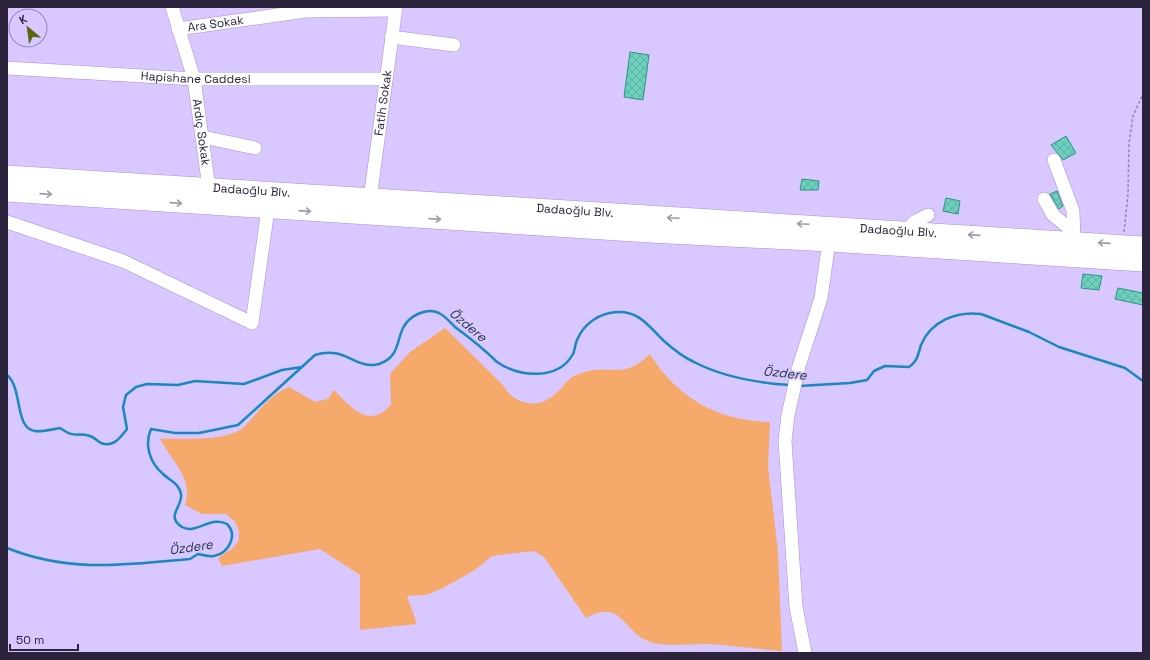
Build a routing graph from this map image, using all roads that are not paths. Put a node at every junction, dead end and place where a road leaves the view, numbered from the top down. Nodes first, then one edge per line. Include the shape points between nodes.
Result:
1 (172, 7) edge
2 (395, 8) edge
3 (178, 29) junction
4 (391, 37) junction
5 (454, 45) dead end
6 (7, 68) edge
7 (194, 79) junction
8 (385, 79) junction
9 (203, 136) junction
10 (256, 148) dead end
11 (1054, 160) dead end
12 (7, 175) edge
13 (209, 188) junction
14 (7, 192) edge
15 (370, 198) junction
16 (1044, 199) dead end
17 (268, 209) junction
18 (928, 216) dead end
19 (7, 222) edge
20 (908, 230) junction
21 (830, 234) junction
22 (1074, 237) junction
23 (1143, 246) edge
24 (1143, 262) edge
25 (805, 653) edge

1 - 3 street, Ardıç Sokak
2 - 3 street, Ara Sokak via 306,11
2 - 4 street, Fatih Sokak
3 - 7 street, Ardıç Sokak
4 - 5 street
4 - 8 street, Fatih Sokak
6 - 7 street, Hapishane Caddesi
7 - 8 street, Hapishane Caddesi
7 - 9 street, Ardıç Sokak
8 - 15 street, Fatih Sokak
9 - 10 street
9 - 13 street, Ardıç Sokak
11 - 22 street via 1070,199
12 - 13 highway, Dadaoğlu Blv.
13 - 15 highway, Dadaoğlu Blv.
14 -> 17 highway, Dadaoğlu Blv.
21 -> 15 highway, Dadaoğlu Blv. via 654,217
16 - 22 street via 1053,215
17 - 19 street via 252,323 123,261
17 -> 21 highway, Dadaoğlu Blv. via 650,233
18 - 20 street via 914,222
20 - 21 highway, Dadaoğlu Blv.
22 -> 20 highway, Dadaoğlu Blv.
21 - 24 highway, Dadaoğlu Blv.
21 - 25 street via 821,298 799,366 788,414 785,441 796,607
23 -> 22 highway, Dadaoğlu Blv.

